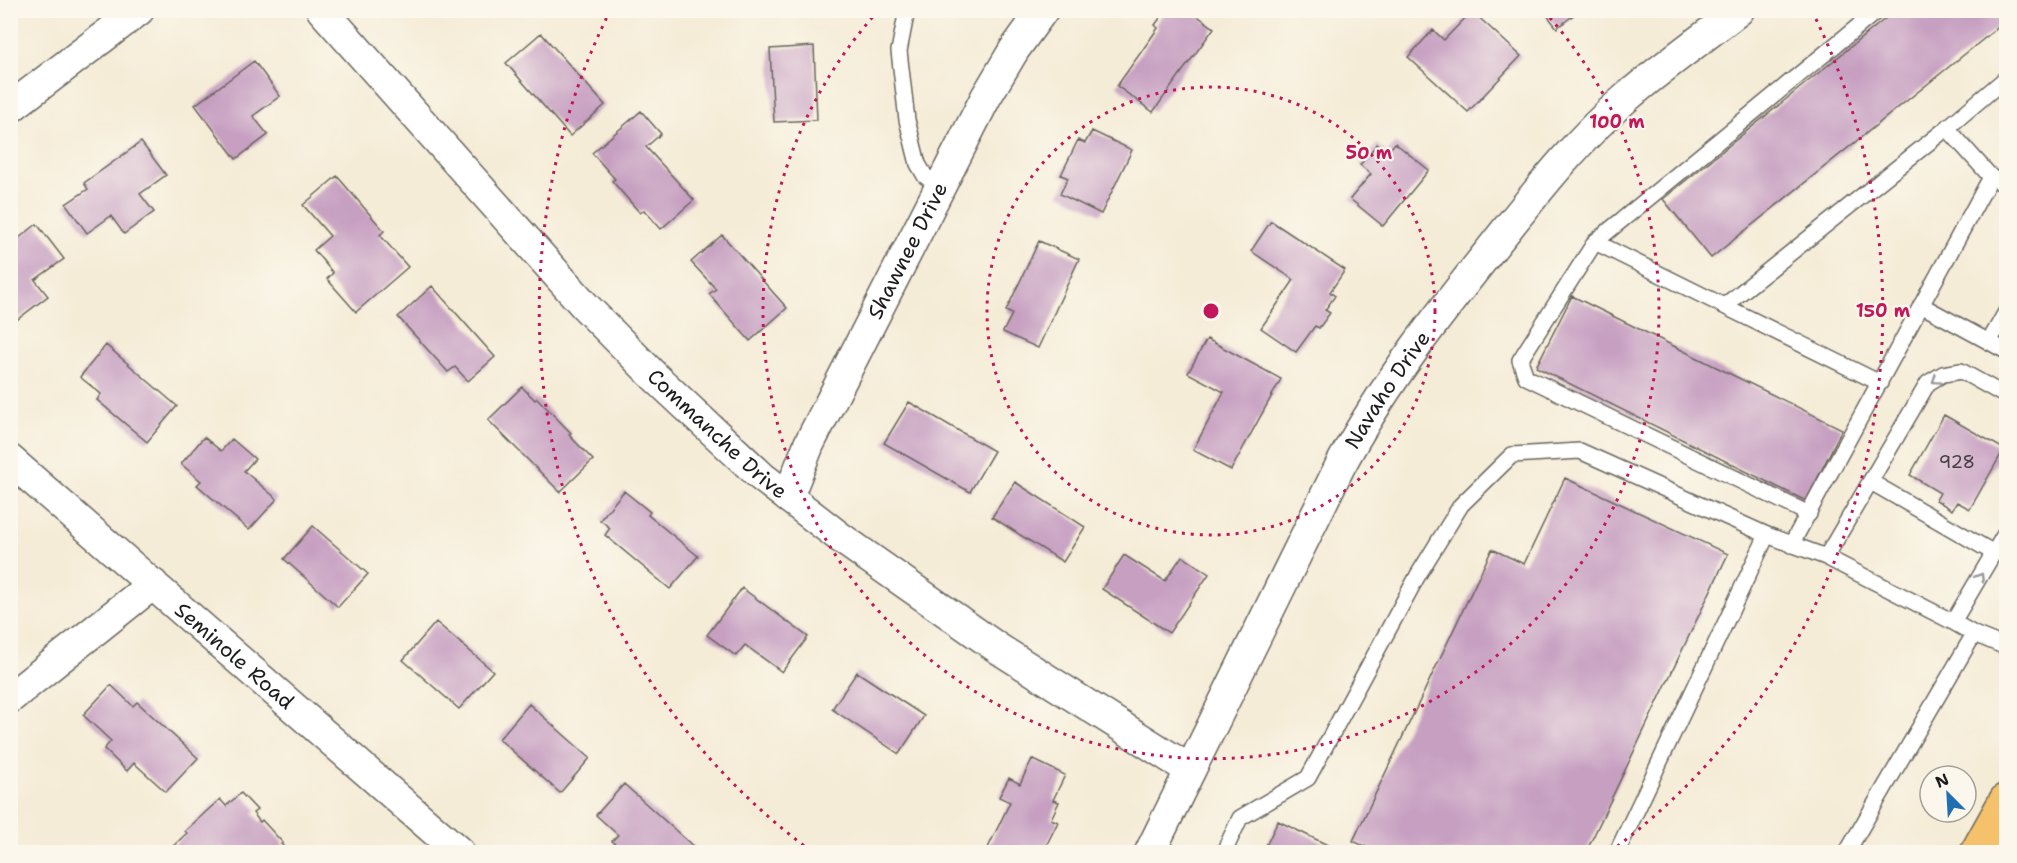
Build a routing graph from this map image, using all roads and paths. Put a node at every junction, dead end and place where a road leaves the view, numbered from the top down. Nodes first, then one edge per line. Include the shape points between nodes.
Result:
1 (139, 10) edge
2 (322, 10) edge
3 (907, 10) edge
4 (1043, 10) edge
5 (1740, 10) edge
6 (1878, 10) edge
7 (2007, 78) edge
8 (10, 108) edge
9 (1947, 128) junction
10 (1991, 177) junction
11 (2007, 185) edge
12 (940, 187) junction
13 (1595, 242) junction
14 (1921, 305) junction
15 (1724, 306) junction
16 (2007, 312) edge
17 (1989, 342) junction
18 (2007, 351) edge
19 (1880, 383) junction
20 (2007, 396) edge
21 (10, 460) edge
22 (1871, 482) junction
23 (788, 497) junction
24 (1809, 514) junction
25 (2007, 532) edge
26 (1767, 535) junction
27 (1791, 545) junction
28 (1994, 553) junction
29 (1826, 557) junction
30 (153, 584) junction
31 (1953, 622) junction
32 (1974, 634) junction
33 (2007, 647) edge
34 (10, 698) edge
35 (1190, 770) junction
36 (2007, 800) edge
37 (459, 852) edge
38 (1150, 852) edge
39 (1224, 852) edge
40 (1617, 852) edge
41 (1848, 852) edge
42 (1977, 852) edge

1 - 8 street
2 - 23 street, Commanche Drive via 585,306 653,375
3 - 12 lane via 899,51 908,120 918,164 925,176
4 - 12 street, Shawnee Drive via 986,97
5 - 35 street, Navaho Drive via 1627,97 1571,153 1436,318 1364,422
6 - 13 lane
7 - 9 lane
9 - 10 lane
9 - 15 lane
10 - 11 lane
10 - 14 lane
12 - 23 street, Shawnee Drive via 809,444
13 - 15 lane
13 - 24 lane via 1520,360 1526,377
14 - 17 lane
14 - 19 lane
15 - 19 lane
16 - 17 lane
17 - 18 lane
19 - 24 lane
20 -> 22 lane via 1961,371 1928,383
21 - 30 street, Seminole Road
22 - 28 lane
22 - 29 lane
23 - 35 street, Commanche Drive via 999,649
24 - 27 lane
25 - 28 lane
26 - 27 lane
26 - 39 lane via 1580,451 1512,455 1461,505 1418,575 1308,778 1240,818
26 - 40 lane
27 - 29 lane
31 -> 28 lane
29 - 31 lane
30 - 34 street
30 - 37 street, Seminole Road
31 - 32 lane
32 - 33 lane
32 - 41 lane
35 - 38 street, Navaho Drive
36 - 42 main road

